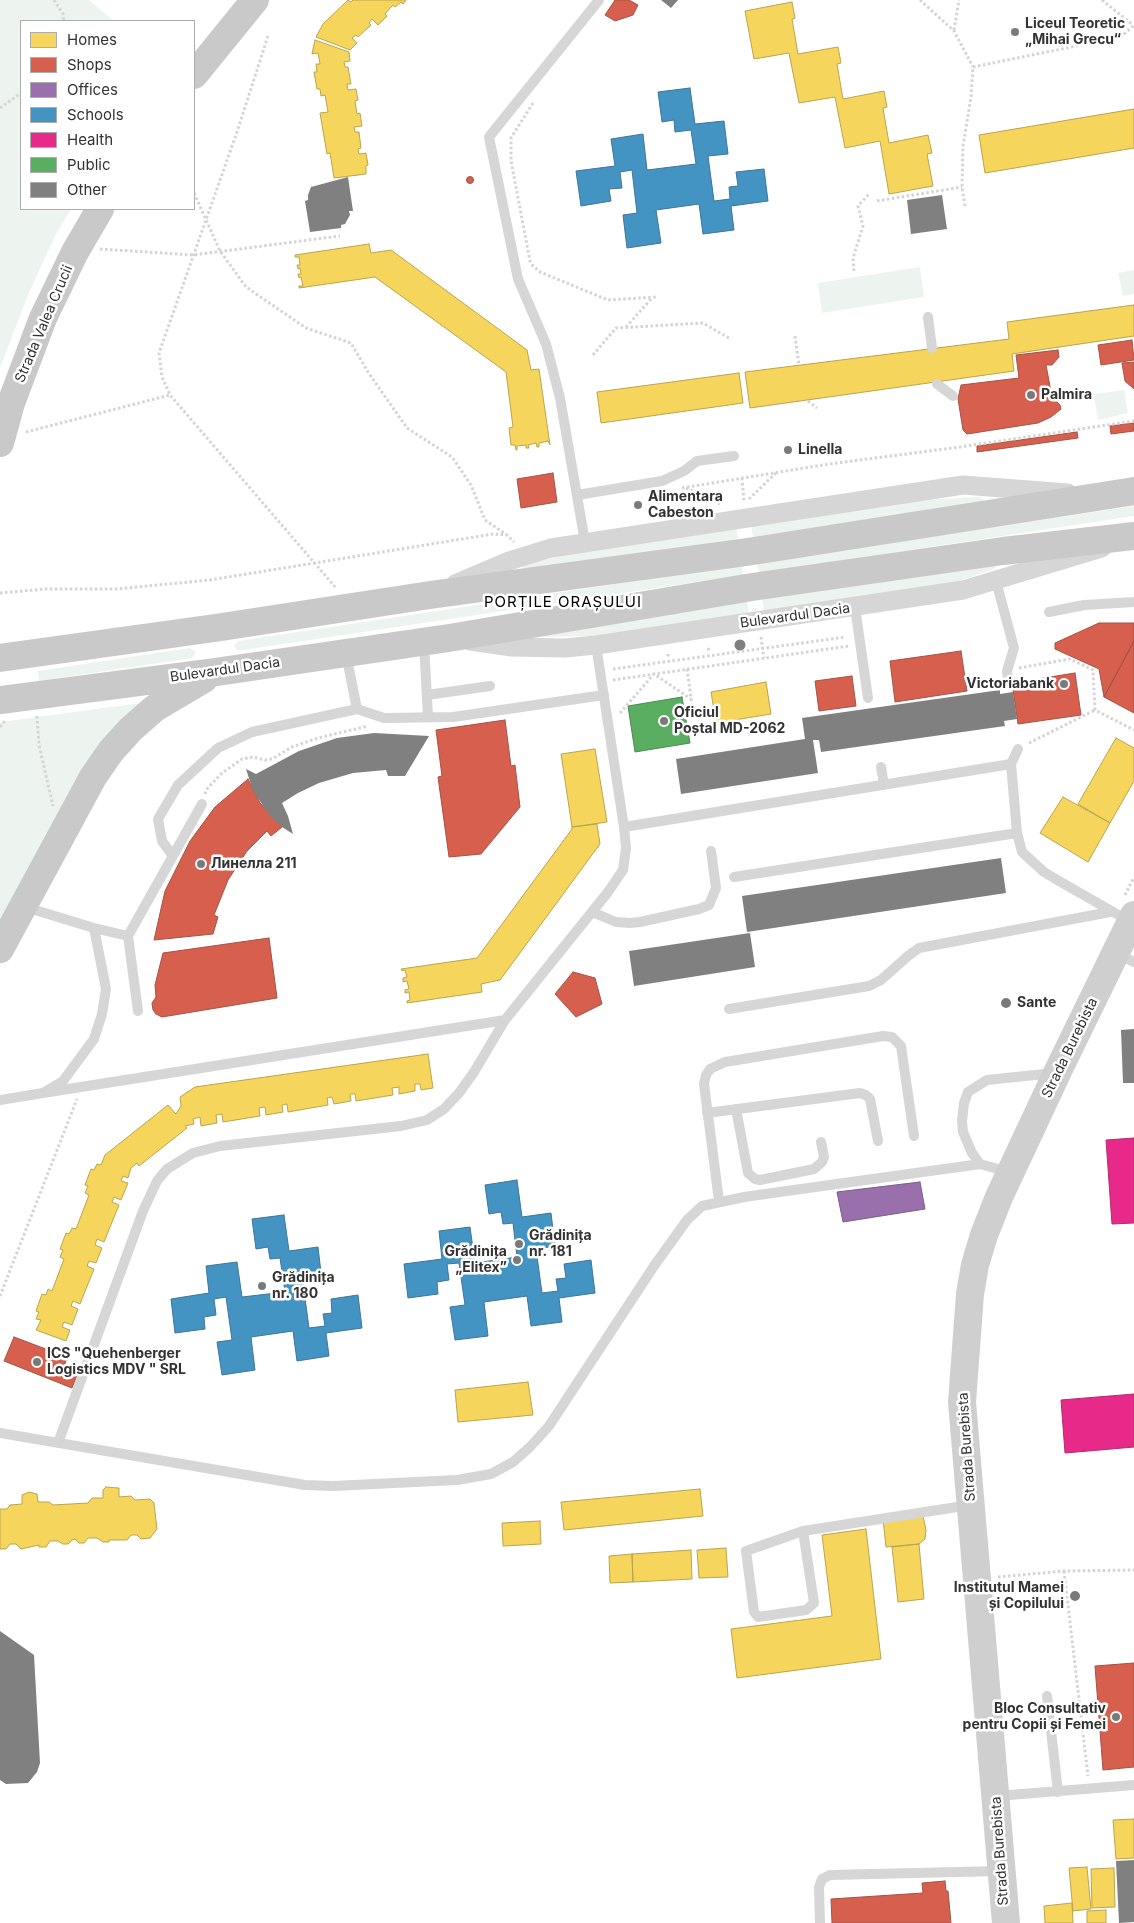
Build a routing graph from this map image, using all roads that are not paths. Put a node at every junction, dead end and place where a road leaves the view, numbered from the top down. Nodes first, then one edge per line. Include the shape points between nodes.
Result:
1 (598, 0) edge
2 (250, 2) edge
3 (195, 74) edge
4 (99, 210) edge
5 (928, 317) dead end
6 (932, 348) dead end
7 (937, 384) dead end
8 (953, 396) dead end
9 (0, 443) edge
10 (734, 456) dead end
11 (1134, 491) edge
12 (577, 495) junction
13 (1104, 495) junction
14 (1134, 536) edge
15 (585, 542) junction
16 (996, 582) junction
17 (430, 595) junction
18 (1134, 602) edge
19 (855, 607) junction
20 (1048, 612) dead end
21 (215, 628) junction
22 (437, 640) junction
23 (596, 645) junction
24 (346, 653) junction
25 (0, 658) edge
26 (216, 672) junction
27 (1007, 676) road end
28 (490, 686) dead end
29 (427, 695) junction
30 (604, 695) junction
31 (868, 698) dead end
32 (0, 700) edge
33 (357, 709) junction
34 (428, 717) junction
35 (1018, 749) road end
36 (1011, 764) junction
37 (881, 767) dead end
38 (884, 785) junction
39 (202, 804) road end
40 (624, 827) junction
41 (1017, 833) junction
42 (711, 851) dead end
43 (173, 856) junction
44 (734, 877) dead end
45 (22, 906) junction
46 (592, 912) junction
47 (1125, 916) edge
48 (94, 928) junction
49 (128, 936) junction
50 (0, 949) edge
51 (1125, 958) edge
52 (729, 1009) dead end
53 (138, 1011) dead end
54 (504, 1020) junction
55 (1057, 1072) junction
56 (43, 1093) junction
57 (0, 1100) edge
58 (736, 1109) junction
59 (707, 1113) junction
60 (914, 1136) dead end
61 (878, 1141) dead end
62 (821, 1142) dead end
63 (980, 1164) junction
64 (1010, 1173) junction
65 (719, 1201) junction
66 (0, 1433) edge
67 (58, 1443) junction
68 (971, 1504) junction
69 (803, 1531) junction
70 (1047, 1696) dead end
71 (1134, 1785) edge
72 (1058, 1792) junction
73 (996, 1796) junction
74 (1002, 1871) junction
75 (820, 1923) edge
76 (1006, 1923) edge

1 - 12 lane via 489,137 518,279 546,344 560,398
2 - 3 main road
4 - 9 main road, Strada Valea Crucii via 43,318 11,403
5 - 6 lane
7 - 8 lane
10 - 12 lane via 697,461 662,481
11 - 13 main road
12 - 15 lane
13 - 15 street via 963,485
13 - 17 main road via 747,552
14 - 16 street, Bulevardul Dacia
14 - 22 main road, Bulevardul Dacia via 752,587
15 - 17 street via 508,561
16 - 19 street, Bulevardul Dacia
16 - 27 lane via 1014,648
17 - 21 main road
18 - 20 lane via 1084,605
19 - 23 street, Bulevardul Dacia
19 - 31 lane
21 - 25 main road
21 - 26 main road
22 - 23 street, Bulevardul Dacia via 512,647
22 - 24 main road, Bulevardul Dacia
22 - 29 lane
23 - 30 lane
24 - 26 main road, Bulevardul Dacia
24 - 33 lane
26 - 32 main road, Bulevardul Dacia
26 - 45 main road via 155,708 111,751 93,777
28 - 29 lane
29 - 34 lane
30 - 34 lane via 453,717
30 - 40 lane
33 - 34 lane via 384,718
33 - 43 lane via 252,732 218,748 178,785 158,819 162,841
35 - 36 lane
36 - 38 lane
36 - 41 lane
37 - 38 lane
38 - 40 lane
39 - 43 lane
40 - 46 lane via 623,870
41 - 44 lane
41 - 47 lane via 1022,852 1032,862 1058,881
42 - 46 lane via 716,888 709,905 630,923 616,922
43 - 49 lane
45 - 48 lane
45 - 50 main road
46 - 54 lane
47 - 51 main road, Strada Burebista
47 - 52 lane via 919,948 869,986
48 - 49 lane
48 - 56 lane via 106,989 102,1014 94,1039 74,1068 63,1081
49 - 53 lane
51 - 55 main road, Strada Burebista
54 - 56 lane
54 - 67 lane via 459,1093 444,1109 427,1120 401,1126 220,1146 193,1153 167,1169 143,1211
55 - 63 lane via 987,1080 968,1092 964,1103 963,1132
55 - 64 main road, Strada Burebista
56 - 57 lane
58 - 59 lane
58 - 61 lane via 860,1093 870,1099
58 - 62 lane via 748,1173 755,1179 814,1169 824,1157
59 - 60 lane via 704,1084 706,1075 717,1064 883,1036 892,1037 901,1046
59 - 65 lane
63 - 64 lane
63 - 65 lane
64 - 68 main road, Strada Burebista via 984,1235 970,1294 962,1402
65 - 67 lane via 702,1206 687,1220 549,1426 512,1462 491,1474 457,1480 306,1485
66 - 67 lane
68 - 69 lane
68 - 73 main road, Strada Burebista
69 - 69 lane via 746,1551 754,1612 758,1617 806,1610 814,1603
70 - 72 lane
71 - 72 lane
72 - 73 lane
73 - 74 main road, Strada Burebista
74 - 75 lane via 830,1875 822,1879 819,1887
74 - 76 main road, Strada Burebista

